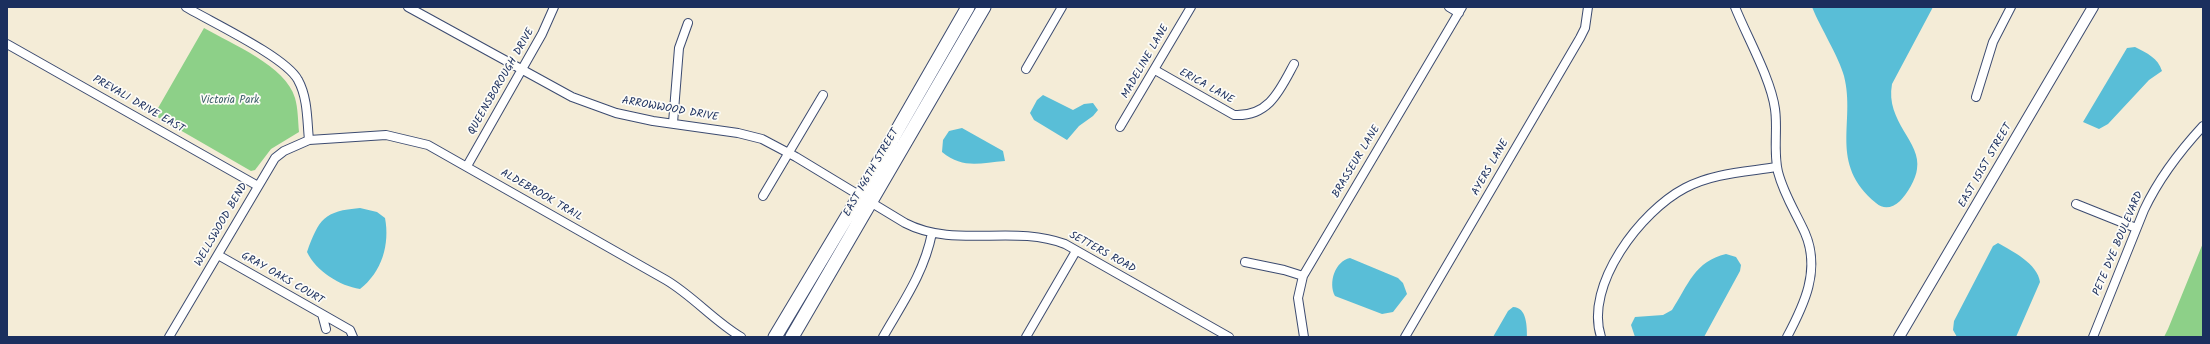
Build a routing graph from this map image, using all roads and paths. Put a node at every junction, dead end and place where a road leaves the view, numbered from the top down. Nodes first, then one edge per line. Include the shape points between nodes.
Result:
1 (186, 7) edge
2 (408, 7) edge
3 (554, 7) edge
4 (968, 7) edge
5 (984, 7) edge
6 (1062, 7) edge
7 (1191, 7) edge
8 (1448, 7) edge
9 (1588, 7) edge
10 (1735, 7) edge
11 (2011, 7) edge
12 (2094, 7) edge
13 (1461, 10) edge
14 (688, 23) dead end
15 (7, 44) edge
16 (1294, 64) dead end
17 (522, 69) junction
18 (1026, 69) dead end
19 (1154, 70) junction
20 (823, 95) dead end
21 (1976, 97) dead end
22 (673, 123) junction
23 (2203, 126) edge
24 (1120, 127) dead end
25 (309, 140) junction
26 (788, 152) junction
27 (466, 166) junction
28 (1777, 167) junction
29 (258, 186) junction
30 (762, 196) dead end
31 (865, 198) junction
32 (2076, 204) dead end
33 (2136, 228) junction
34 (932, 233) junction
35 (1076, 251) junction
36 (218, 256) junction
37 (1245, 262) dead end
38 (1303, 276) junction
39 (322, 314) junction
40 (326, 329) dead end
41 (169, 337) edge
42 (354, 337) edge
43 (741, 337) edge
44 (775, 337) edge
45 (792, 337) edge
46 (883, 337) edge
47 (1026, 337) edge
48 (1229, 337) edge
49 (1304, 337) edge
50 (1405, 337) edge
51 (1601, 337) edge
52 (1787, 337) edge
53 (1899, 337) edge
54 (2093, 337) edge

1 - 25 street via 273,56 293,72 303,90
2 - 17 street, ARROWWOOD DRIVE
3 - 17 street, QUEENSBOROUGH DRIVE
4 - 31 main road, EAST 146TH STREET
5 - 31 main road, EAST 146TH STREET
6 - 18 street
7 - 19 street, MADELINE LANE
8 - 13 street
9 - 50 street, AYERS LANE via 1585,28 1580,38
10 - 28 street via 1774,100
11 - 21 street via 1993,42
12 - 53 street, EAST 151ST STREET
13 - 38 street, BRASSEUR LANE
14 - 22 street via 679,48
15 - 29 street, PREVALI DRIVE EAST
16 - 19 street, ERICA LANE via 1269,104 1244,116 1234,115
17 - 22 street, ARROWWOOD DRIVE via 588,103 616,112
17 - 27 street, QUEENSBOROUGH DRIVE
19 - 24 street, MADELINE LANE
20 - 26 street
22 - 26 street, ARROWWOOD DRIVE via 738,133
23 - 33 street, PETE DYE BOULEVARD via 2170,164 2153,190
25 - 27 street, ALDEBROOK TRAIL via 386,135 428,145
25 - 29 street, WELLSWOOD BEND via 280,154 270,165
26 - 30 street
26 - 31 street, ARROWWOOD DRIVE
27 - 43 street, ALDEBROOK TRAIL via 674,284 718,322
28 - 51 street via 1701,181 1656,207 1629,239 1604,284 1598,320
28 - 52 street via 1786,197 1807,238 1810,262 1808,291
29 - 36 street, WELLSWOOD BEND
31 - 34 street, SETTERS ROAD via 909,225
31 - 44 main road, EAST 146TH STREET
31 - 45 main road, EAST 146TH STREET
32 - 33 street
33 - 54 street, PETE DYE BOULEVARD
34 - 35 street, SETTERS ROAD via 955,236 1039,237 1053,239
34 - 46 street via 920,273
35 - 47 street
35 - 48 street, SETTERS ROAD
36 - 39 street, GRAY OAKS COURT
36 - 41 street, WELLSWOOD BEND
37 - 38 street
38 - 49 street, BRASSEUR LANE via 1298,298
39 - 40 street, GRAY OAKS COURT
39 - 42 street via 350,330

